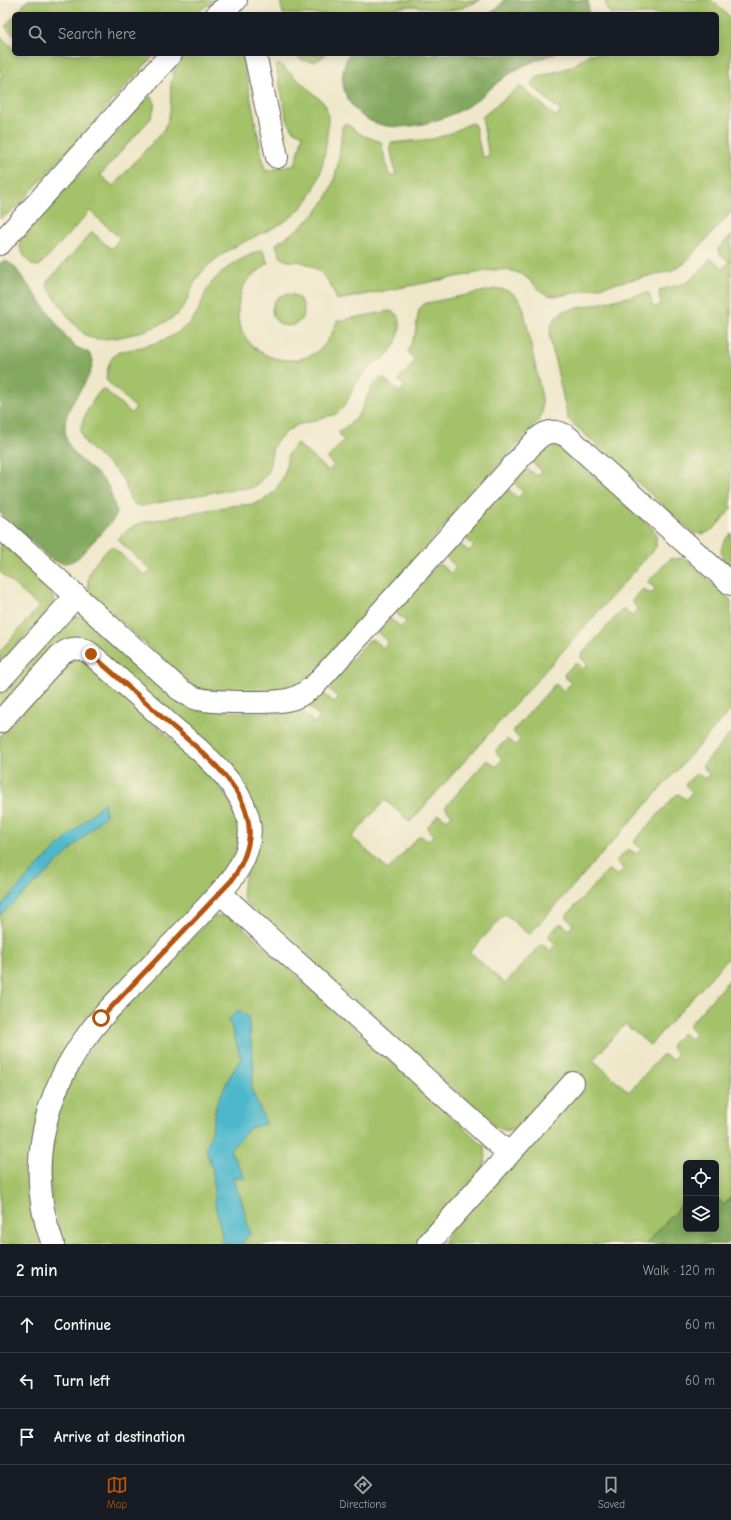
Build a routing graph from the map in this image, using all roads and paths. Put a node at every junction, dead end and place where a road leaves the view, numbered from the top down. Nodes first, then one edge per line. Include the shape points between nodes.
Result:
1 (169, 56) edge
2 (255, 56) edge
3 (277, 157) dead end
4 (0, 244) edge
5 (0, 527) edge
6 (731, 584) edge
7 (76, 596) junction
8 (0, 680) edge
9 (0, 722) edge
10 (220, 893) junction
11 (573, 1083) dead end
12 (509, 1154) junction
13 (53, 1244) edge
14 (428, 1244) edge

1 - 4 street
2 - 3 street
5 - 7 street
6 - 7 street via 568,437 561,432 552,432 537,439 316,684 298,697 276,702 212,701 194,698 179,689
7 - 8 street
9 - 10 street via 66,650 84,649 91,654 209,760 225,777 242,802 250,830 246,854 238,870
10 - 12 street
10 - 13 street via 101,1018 78,1048 62,1076 45,1123 40,1165 42,1202
11 - 12 street
12 - 14 street

